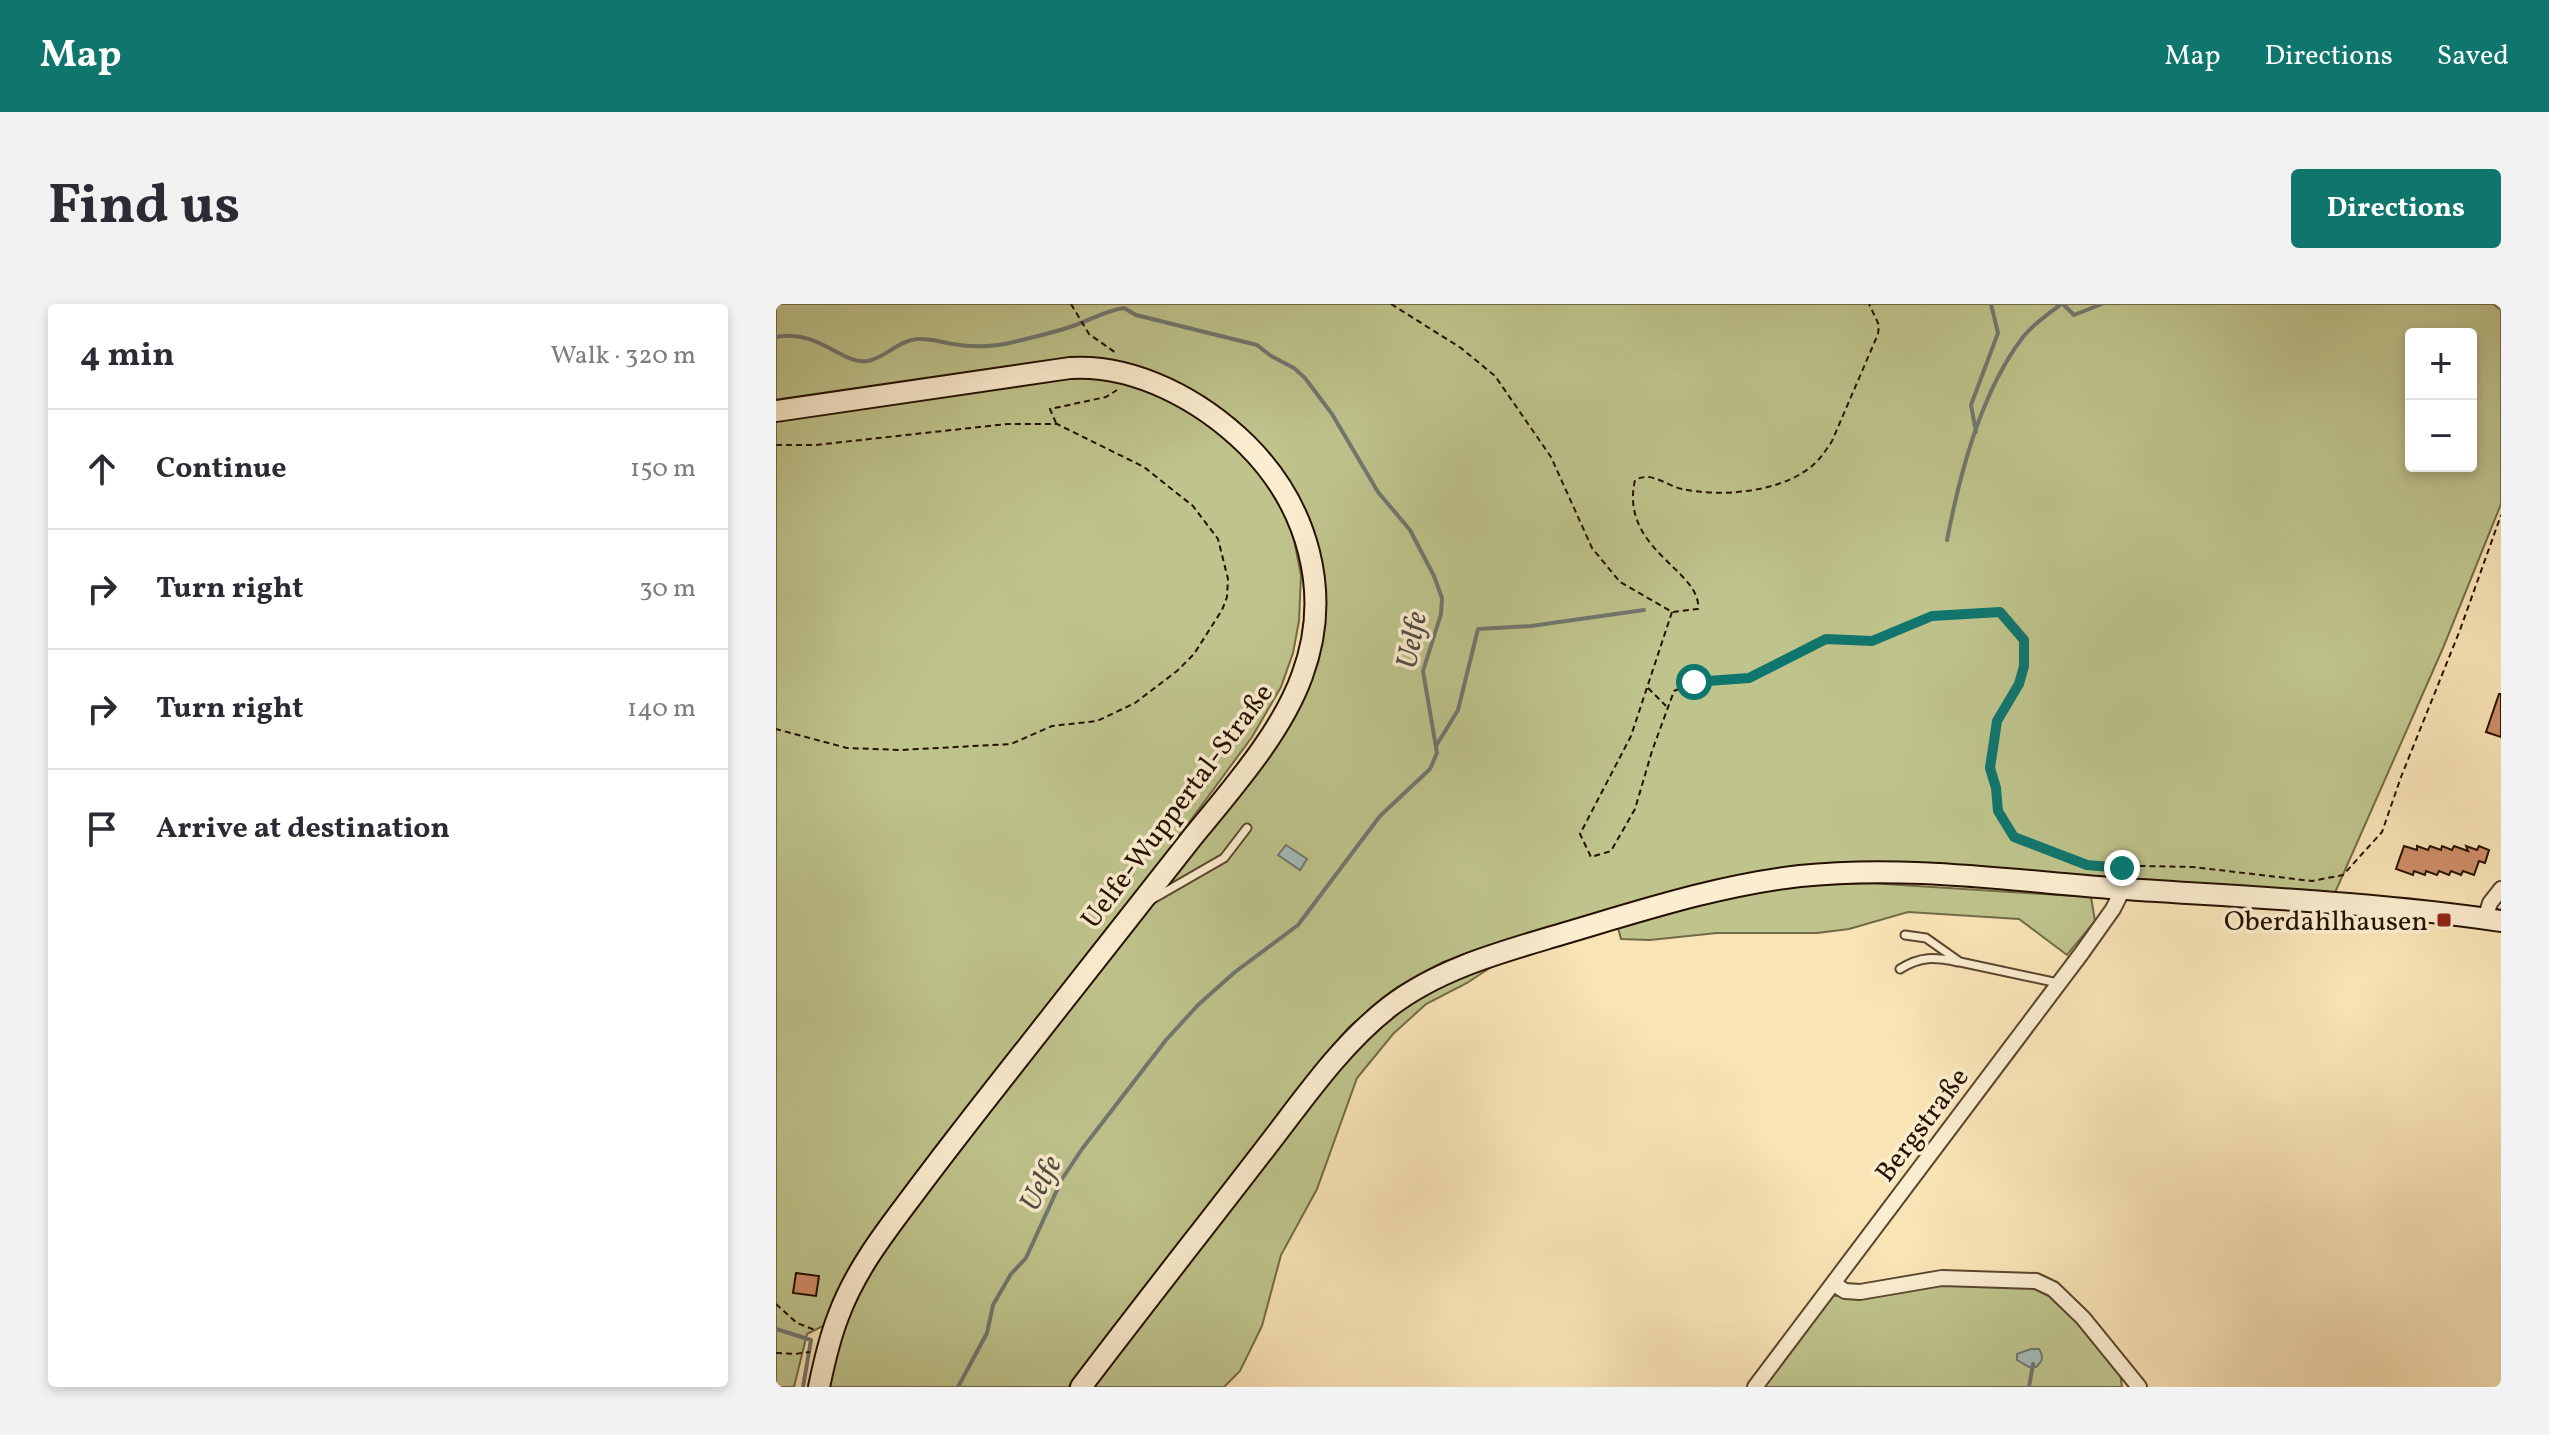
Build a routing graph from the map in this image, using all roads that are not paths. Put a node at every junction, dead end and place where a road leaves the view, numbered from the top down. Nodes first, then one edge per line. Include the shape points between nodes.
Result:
1 (776, 411) edge
2 (1247, 828) dead end
3 (2123, 889) junction
4 (2501, 889) edge
5 (1137, 908) junction
6 (2493, 920) edge
7 (1905, 935) dead end
8 (1960, 962) junction
9 (1900, 969) dead end
10 (2058, 983) junction
11 (1834, 1284) junction
12 (819, 1387) edge
13 (1081, 1387) edge
14 (1755, 1387) edge
15 (2139, 1387) edge

1 - 5 main road, Uelfe-Wuppertal-Straße via 1100,368 1133,376 1197,405 1256,455 1281,487 1312,561 1316,600 1303,673 1286,709 1221,802
2 - 5 lane via 1224,858
3 - 6 main road via 2414,909
3 - 10 street, Bergstraße
3 - 13 main road via 1896,874 1797,876 1666,904 1438,977 1393,1004 1337,1056
4 - 6 street via 2490,903
5 - 12 main road, Uelfe-Wuppertal-Straße via 871,1252 831,1335
7 - 8 lane via 1926,938
8 - 9 lane via 1929,956
8 - 10 lane
10 - 11 street, Bergstraße
11 - 14 street, Bergstraße
11 - 15 street via 1851,1292 1942,1278 2036,1281 2053,1289 2083,1318

